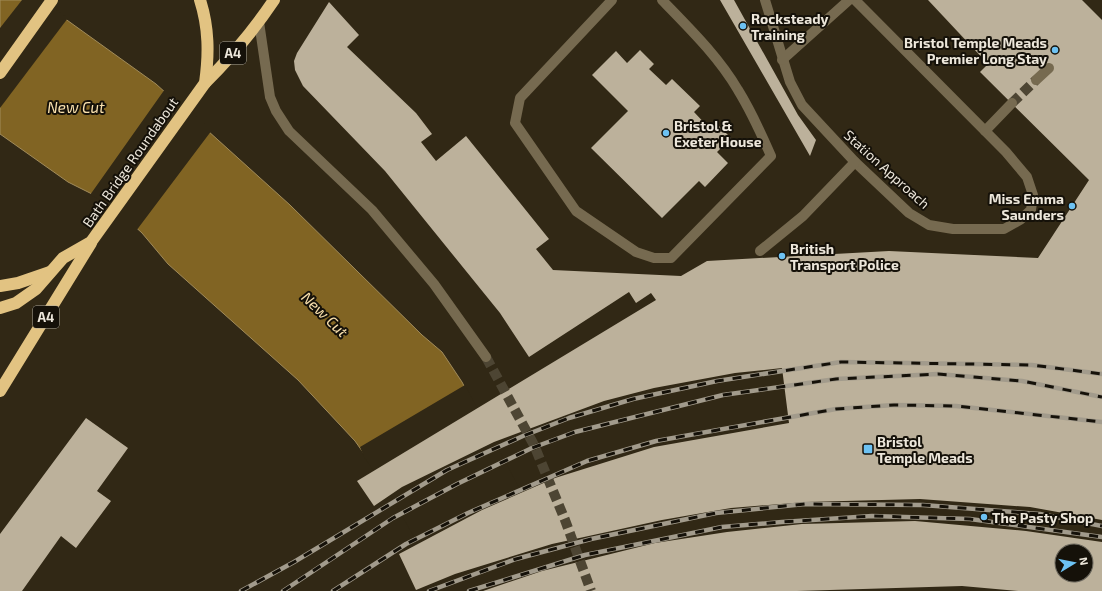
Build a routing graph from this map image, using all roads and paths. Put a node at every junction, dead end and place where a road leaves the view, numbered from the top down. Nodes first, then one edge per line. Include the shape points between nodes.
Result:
1 (42, 0) edge
2 (52, 0) edge
3 (200, 0) edge
4 (274, 0) edge
5 (612, 0) edge
6 (662, 0) edge
7 (765, 0) edge
8 (849, 0) edge
9 (855, 0) edge
10 (259, 22) junction
11 (33, 25) junction
12 (782, 60) junction
13 (1049, 68) dead end
14 (0, 73) edge
15 (1036, 80) tunnel mouth
16 (205, 83) junction
17 (1012, 103) tunnel mouth
18 (985, 131) junction
19 (855, 162) junction
20 (93, 240) junction
21 (760, 251) dead end
22 (51, 272) junction
23 (0, 286) edge
24 (0, 308) edge
25 (486, 357) tunnel mouth
26 (0, 391) edge

1 - 11 highway
2 - 11 highway
3 - 16 highway, Bath Bridge Roundabout / A4 via 206,18 209,56
4 - 10 highway, A4
5 - 6 street via 520,98 516,123 576,211 636,252 654,258 671,258 771,156 737,88 704,44
7 - 12 street, Station Approach
8 - 12 street
9 - 18 street, Station Approach
10 - 16 highway, A4
10 - 25 street via 270,97 276,111 289,130 372,210 434,284
11 - 14 highway
12 - 19 street, Station Approach via 802,105
13 - 15 street
16 - 20 highway, Bath Bridge Roundabout / A4
17 - 18 street
18 - 19 street, Station Approach via 1027,177 1033,195 1031,210 1004,229 953,229 929,225 909,212
19 - 21 street via 803,216
20 - 22 highway, Bath Bridge Roundabout / A4 via 63,258
20 - 26 highway, A4
22 - 23 highway, Bath Bridge Roundabout / A4
22 - 24 highway, A4 via 31,293 16,303

